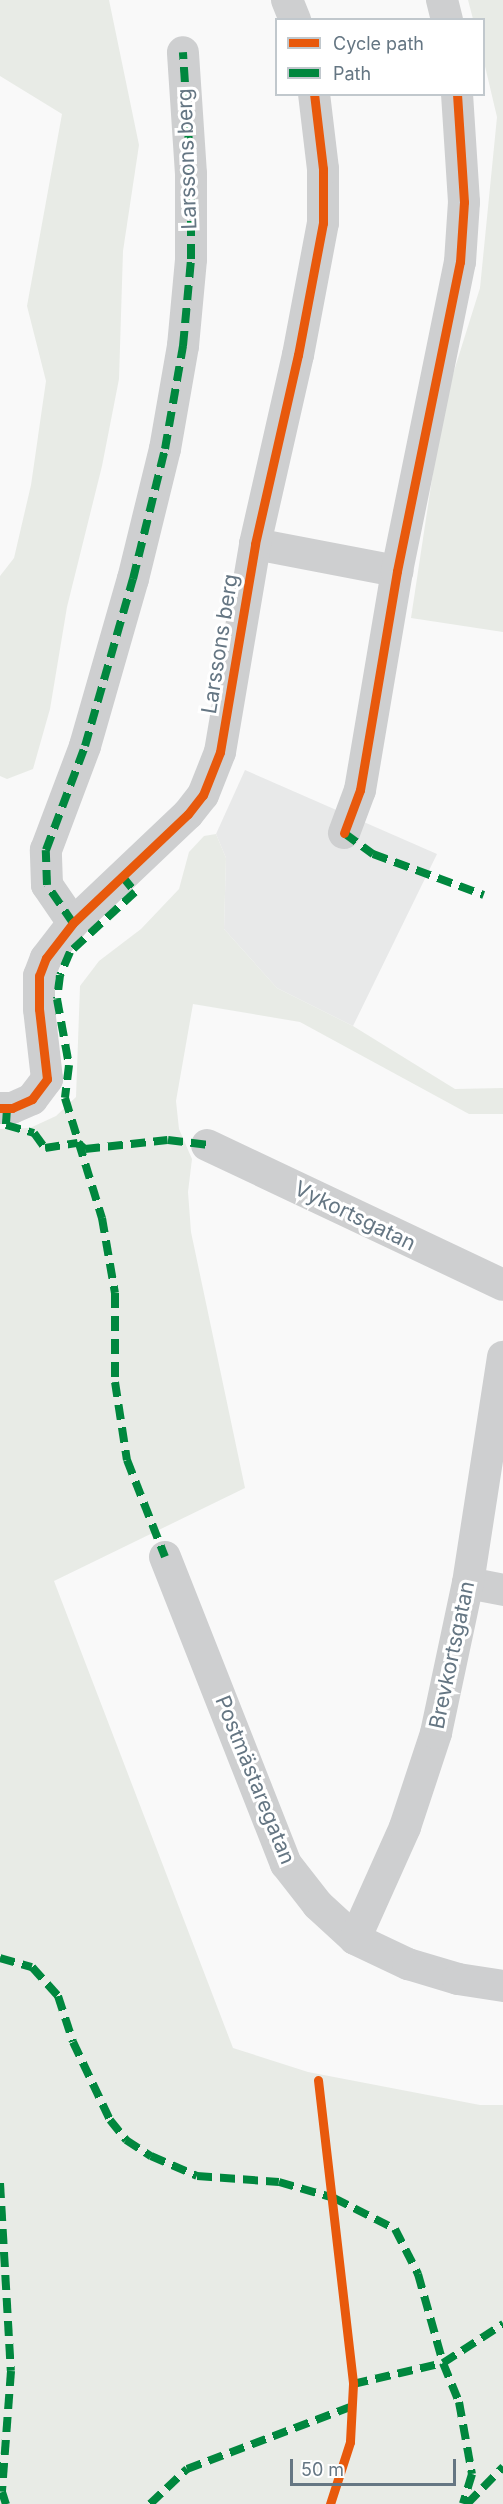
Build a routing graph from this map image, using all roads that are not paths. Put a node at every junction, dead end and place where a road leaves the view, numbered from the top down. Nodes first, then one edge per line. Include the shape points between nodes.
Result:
1 (287, 0) edge
2 (442, 0) edge
3 (294, 18) edge
4 (446, 18) edge
5 (183, 52) dead end
6 (314, 96) edge
7 (457, 96) edge
8 (255, 544) junction
9 (397, 571) junction
10 (344, 833) dead end
11 (73, 923) junction
12 (0, 1108) edge
13 (207, 1145) dead end
14 (503, 1286) edge
15 (503, 1357) edge
16 (165, 1557) dead end
17 (468, 1583) junction
18 (503, 1590) edge
19 (356, 1939) junction
20 (503, 1986) edge

1 - 3 street
2 - 4 street
5 - 11 street, Larssons berg via 190,259 183,346 165,449 133,579 85,746 46,850 47,885
6 - 8 street, Larssons berg via 323,169 323,223
7 - 9 street via 464,202 460,262
8 - 9 street
8 - 11 street, Larssons berg via 220,752 203,795 188,814
9 - 10 street via 360,790
11 - 12 street, Larssons berg via 50,951 39,976 47,1078 32,1099 12,1108
13 - 14 street, Vykortsgatan
15 - 17 street, Brevkortsgatan
16 - 19 street, Postmästaregatan via 286,1864 318,1905
17 - 18 street
17 - 19 street, Brevkortsgatan via 436,1733 405,1827
19 - 20 street, Postmästaregatan via 408,1965

